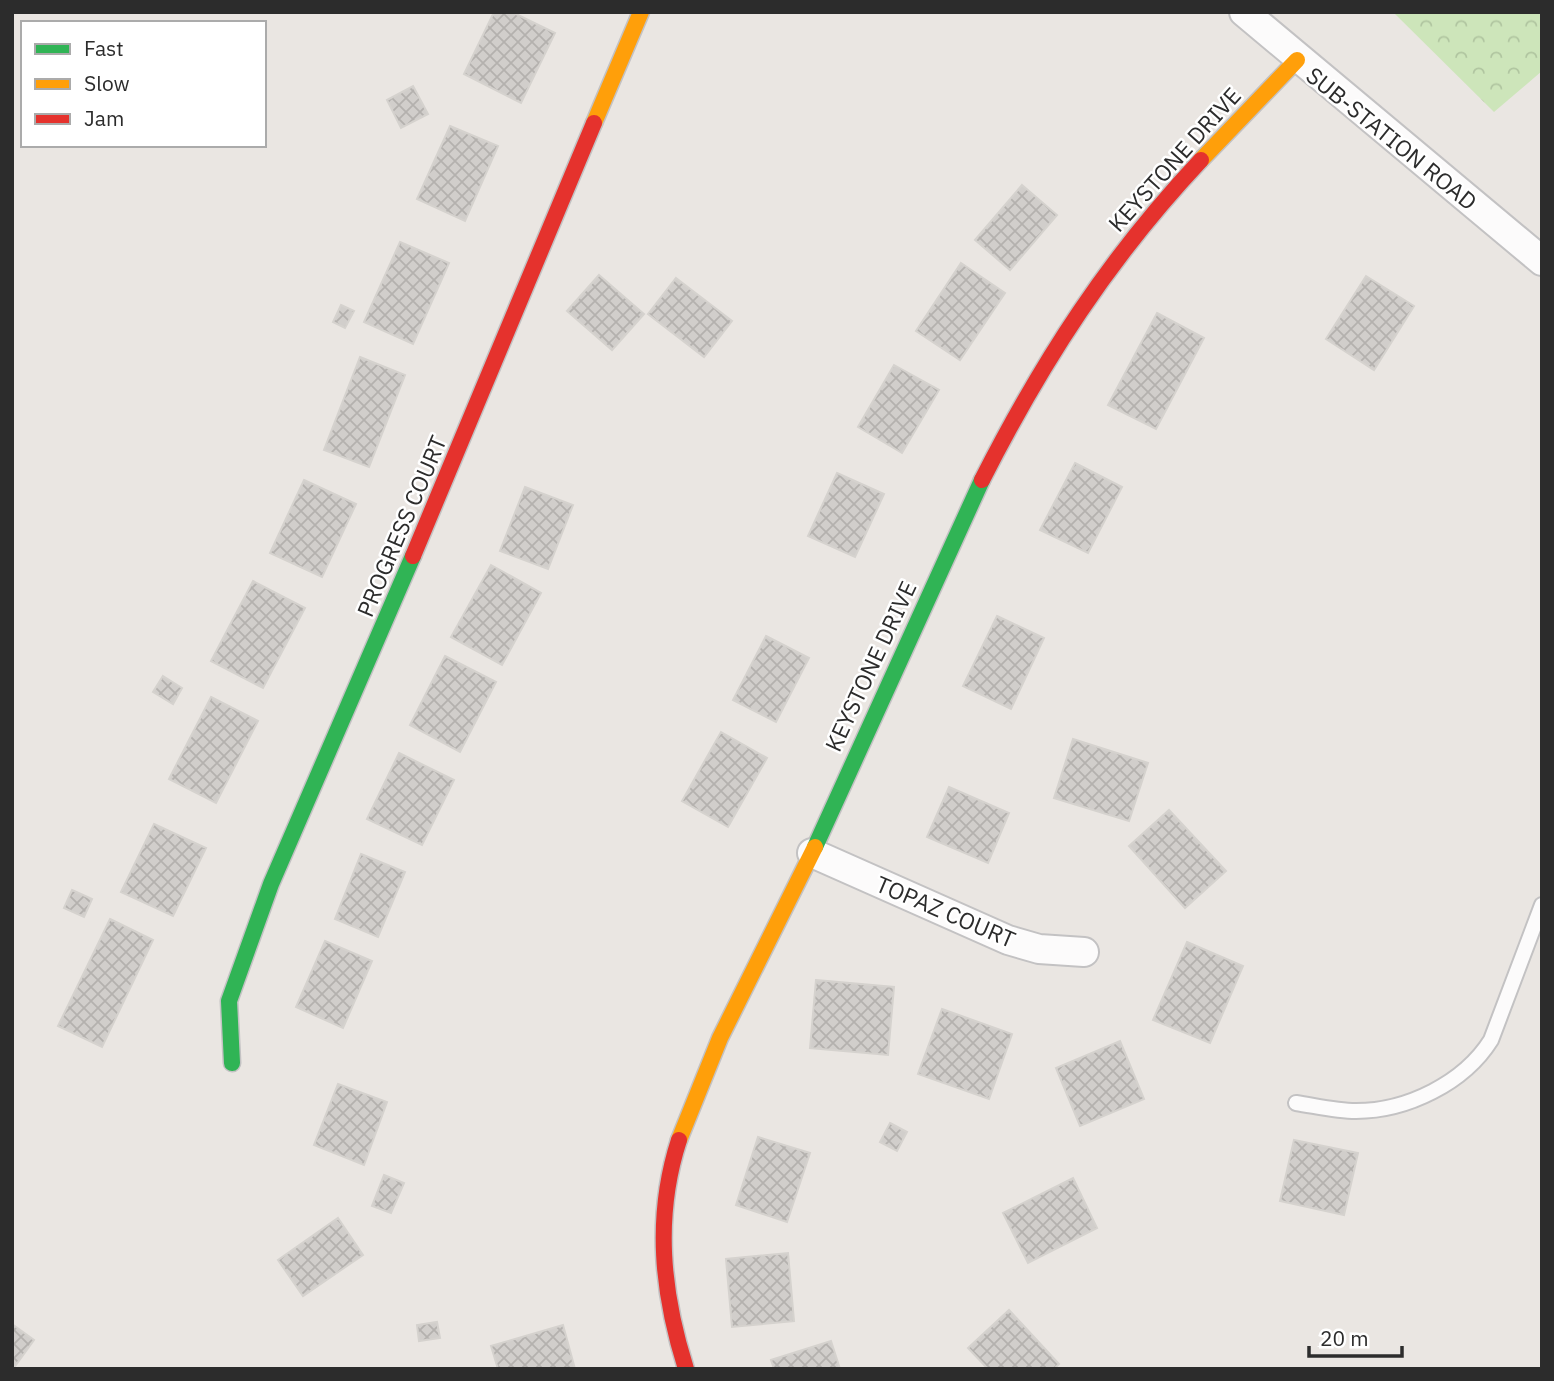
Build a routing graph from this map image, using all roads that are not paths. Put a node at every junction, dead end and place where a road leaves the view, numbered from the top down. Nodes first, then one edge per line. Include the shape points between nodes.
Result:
1 (641, 12) edge
2 (1244, 12) edge
3 (1297, 60) junction
4 (1542, 261) edge
5 (812, 853) junction
6 (1542, 905) edge
7 (1084, 952) dead end
8 (232, 1063) dead end
9 (1296, 1104) dead end
10 (686, 1369) edge

1 - 8 street, PROGRESS COURT via 271,884 229,1000
2 - 3 street, SUB-STATION ROAD
3 - 4 street, SUB-STATION ROAD
3 - 5 street, KEYSTONE DRIVE via 1160,203 1089,294 1019,406 951,543
5 - 7 street, TOPAZ COURT via 1009,940 1039,949
5 - 10 street, KEYSTONE DRIVE via 708,1067 673,1157 663,1212 663,1252 667,1299
6 - 9 lane via 1491,1040 1479,1059 1433,1091 1393,1108 1355,1111

